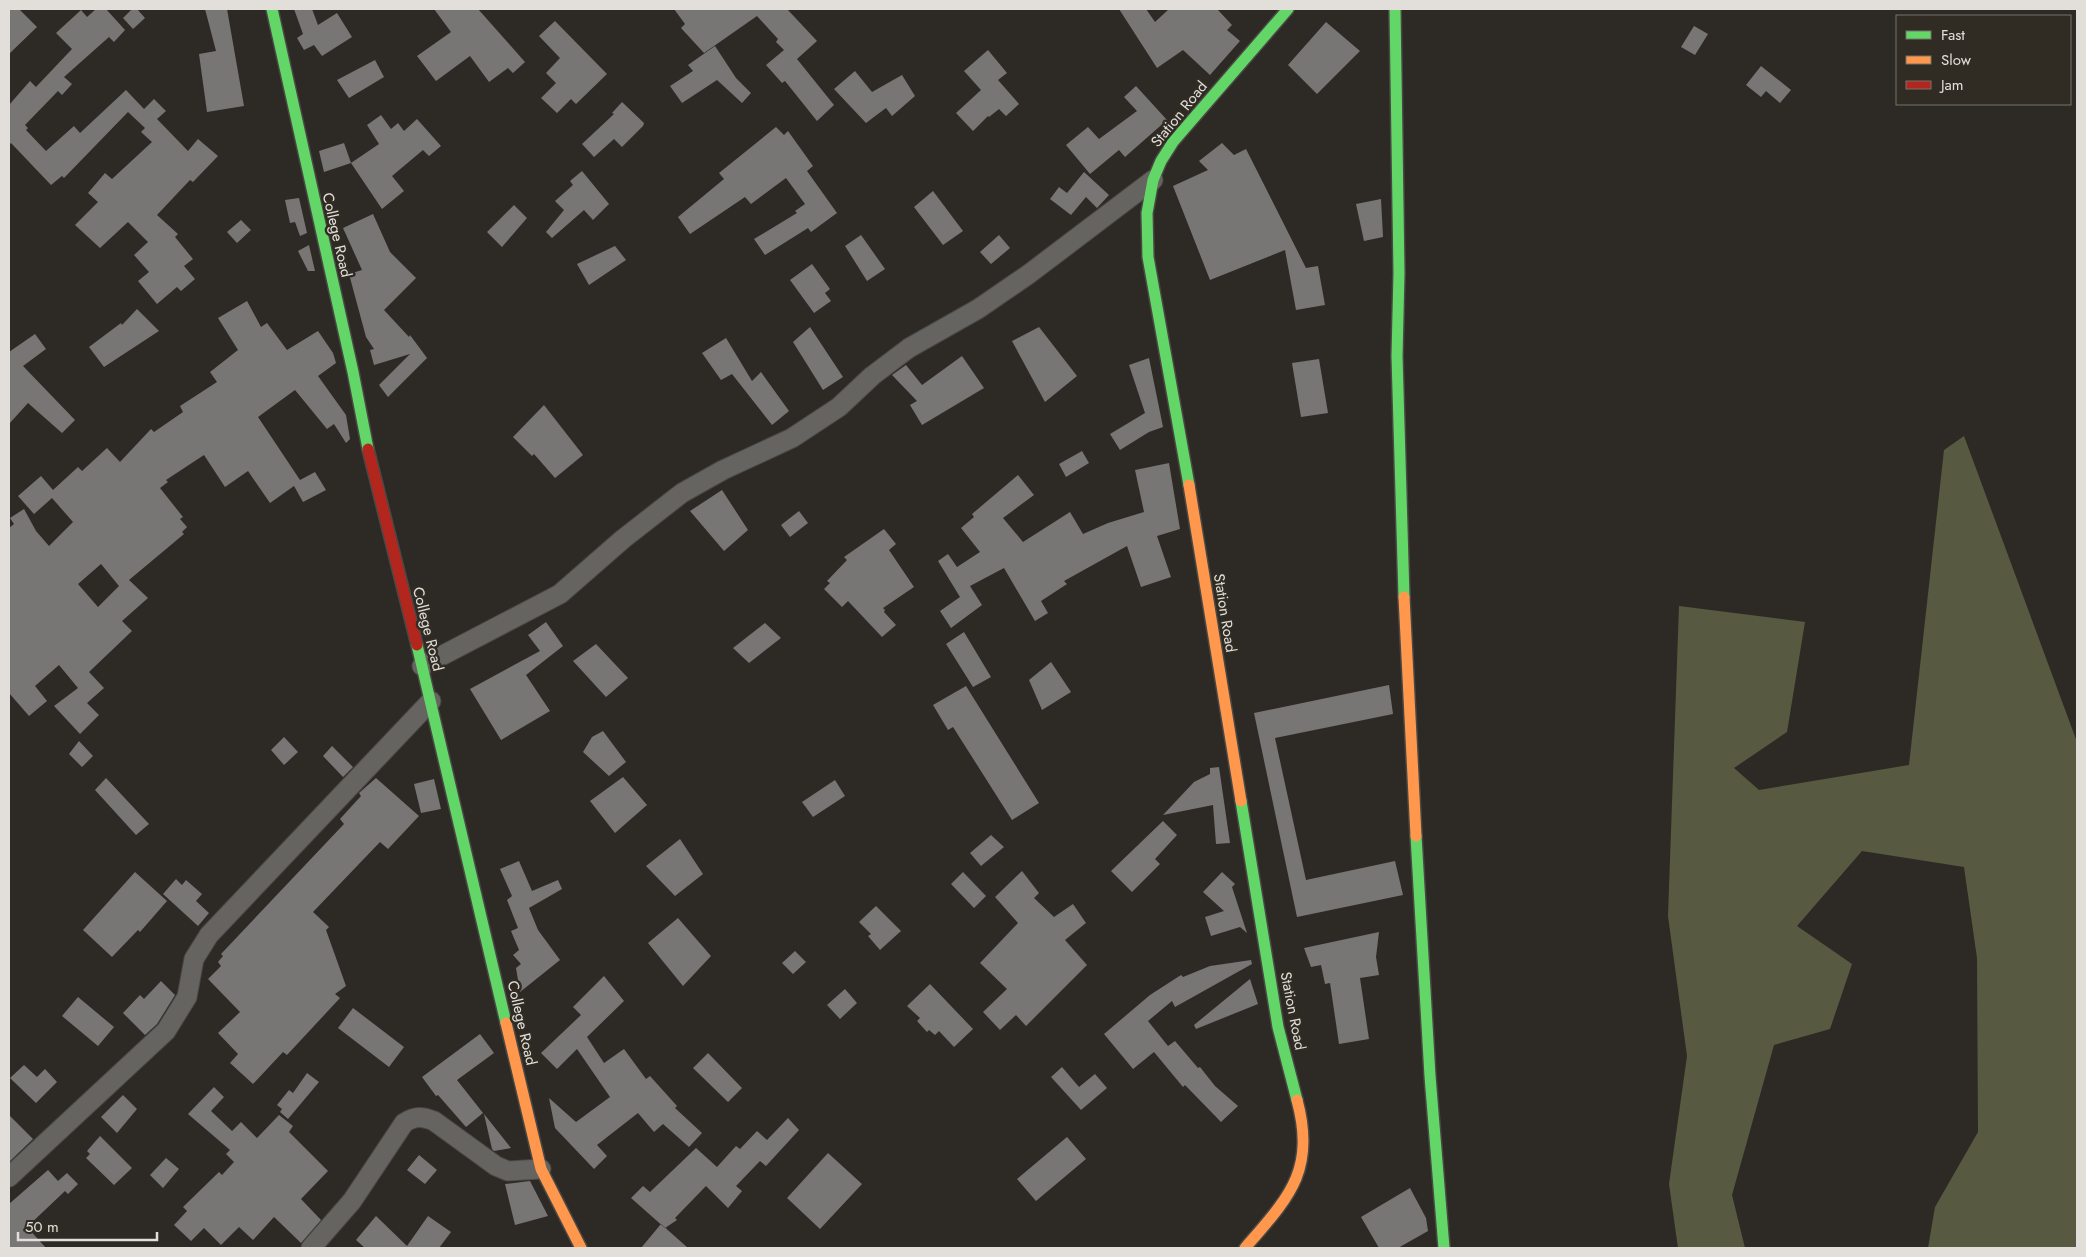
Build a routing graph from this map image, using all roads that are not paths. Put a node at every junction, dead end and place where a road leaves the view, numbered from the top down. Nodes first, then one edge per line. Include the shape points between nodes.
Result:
1 (272, 9) edge
2 (1288, 9) edge
3 (1395, 9) edge
4 (1153, 180) junction
5 (422, 666) junction
6 (431, 701) junction
7 (541, 1169) junction
8 (9, 1177) edge
9 (311, 1248) edge
10 (581, 1248) edge
11 (1246, 1248) edge
12 (1444, 1248) edge

1 - 5 main road, College Road via 369,456
2 - 4 main road, Station Road via 1173,142
3 - 12 main road via 1399,264 1397,356 1407,693 1430,1076
4 - 5 street via 1022,279 978,309 909,348 839,407 792,438 682,493 560,594
4 - 11 main road, Station Road via 1147,213 1148,257 1278,1027 1304,1125 1304,1156 1297,1178 1285,1202
5 - 6 main road, College Road
6 - 7 main road, College Road
6 - 8 street via 209,935 194,959 188,997 166,1031
7 - 9 street via 508,1171 496,1166 434,1121 414,1117 401,1128 352,1201
7 - 10 main road, College Road

